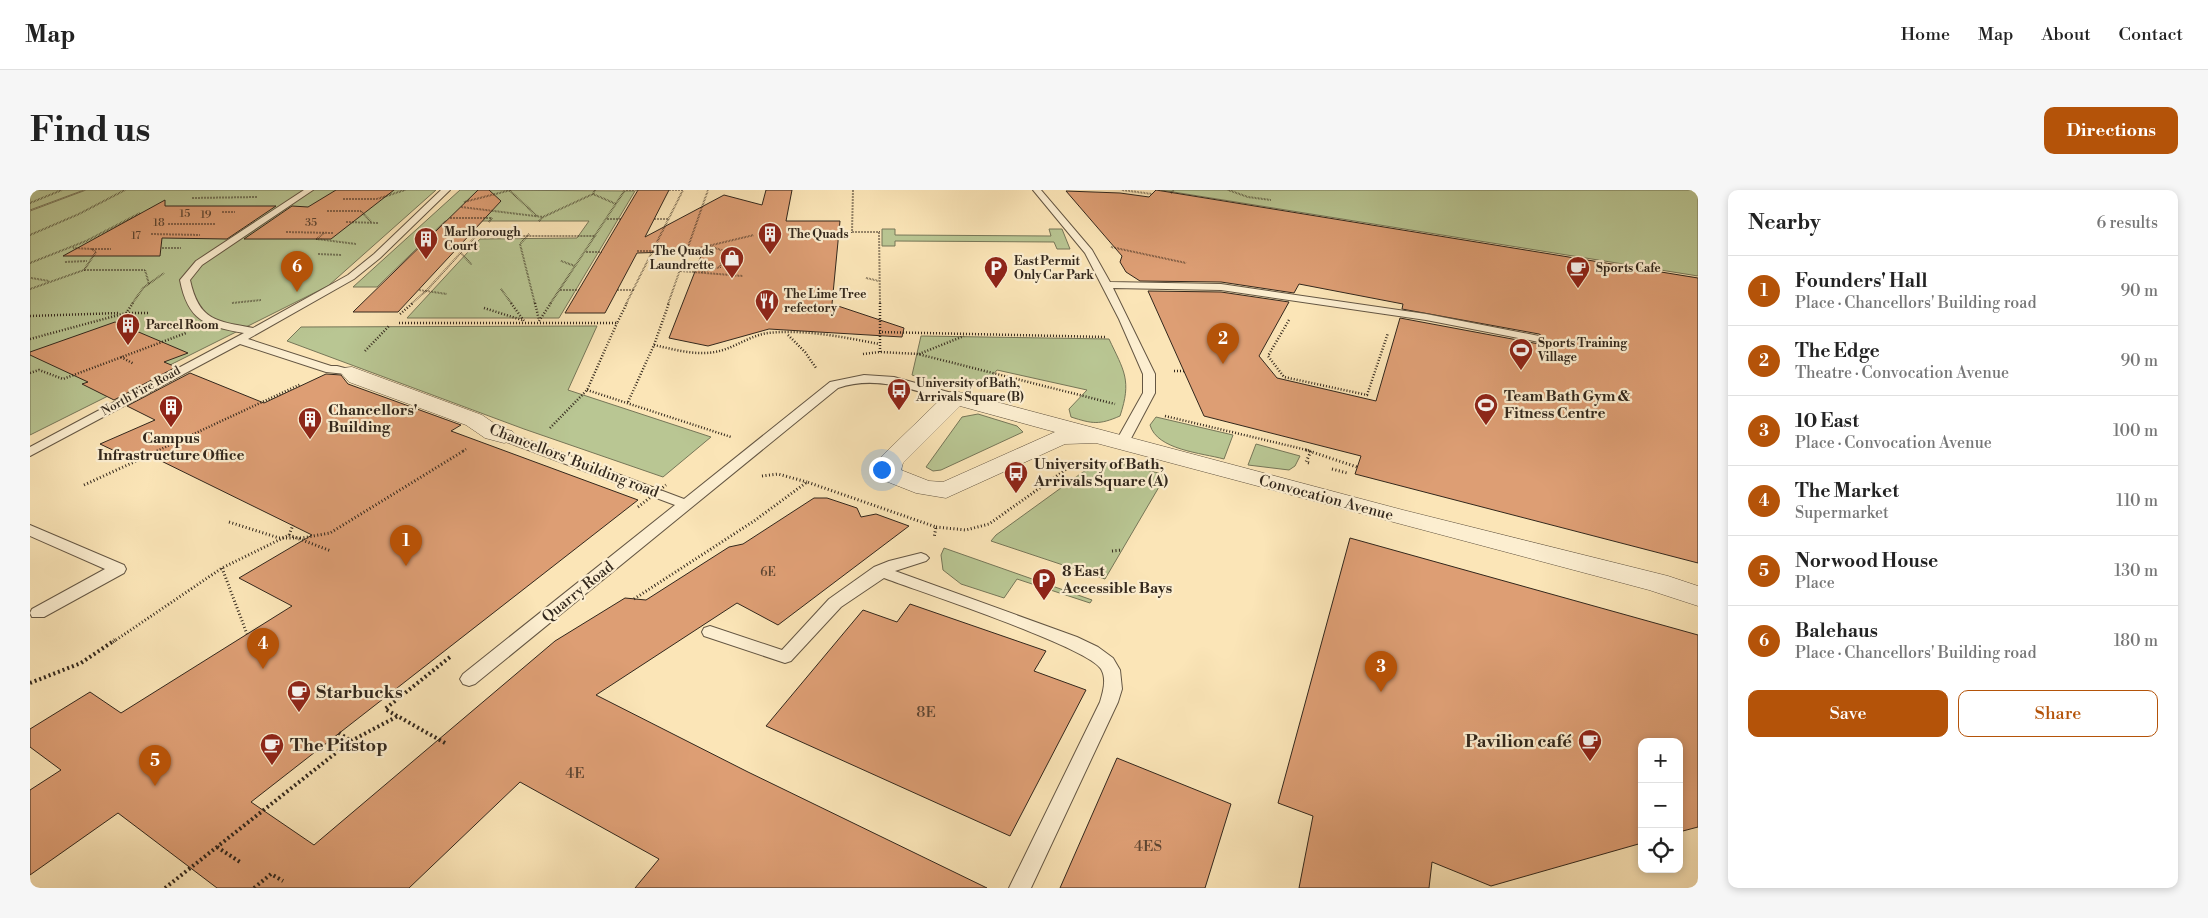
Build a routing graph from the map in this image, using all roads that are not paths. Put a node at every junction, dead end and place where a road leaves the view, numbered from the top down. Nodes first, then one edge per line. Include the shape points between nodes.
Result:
1 (309, 190) edge
2 (446, 190) edge
3 (1037, 190) edge
4 (1108, 286) junction
5 (324, 300) dead end
6 (311, 301) junction
7 (252, 331) junction
8 (238, 339) junction
9 (1538, 339) dead end
10 (349, 372) joint
11 (955, 398) junction
12 (498, 435) joint
13 (1096, 436) junction
14 (1122, 443) junction
15 (30, 452) edge
16 (685, 504) junction
17 (30, 530) edge
18 (921, 558) dead end
19 (880, 571) junction
20 (1698, 596) edge
21 (38, 613) dead end
22 (710, 632) dead end
23 (469, 679) dead end
24 (1020, 888) edge

1 - 7 lane via 199,263 185,280 188,298 195,312 219,325
2 - 6 lane, North Fire Road via 351,277
3 - 4 lane via 1089,252
4 - 9 lane via 1221,288
4 - 14 lane via 1149,374 1150,383 1149,393
5 - 6 lane
6 - 7 lane, North Fire Road
7 - 8 lane, North Fire Road
8 - 10 lane, Chancellors' Building road via 330,370
8 - 15 lane, North Fire Road
10 - 12 street, Chancellors' Building road via 474,420
11 - 13 street, Convocation Avenue
11 - 13 street via 891,461 888,471 892,475 925,488 946,490 1059,438
11 - 16 lane, Quarry Road via 880,378 847,379
12 - 16 lane, Chancellors' Building road
13 - 14 street, Convocation Avenue
14 - 20 street, Convocation Avenue
16 - 23 lane, Quarry Road
17 - 21 lane via 118,569
18 - 19 lane
19 - 22 lane via 835,603 785,657
19 - 24 lane via 1071,642 1098,654 1111,668 1115,686 1109,702

